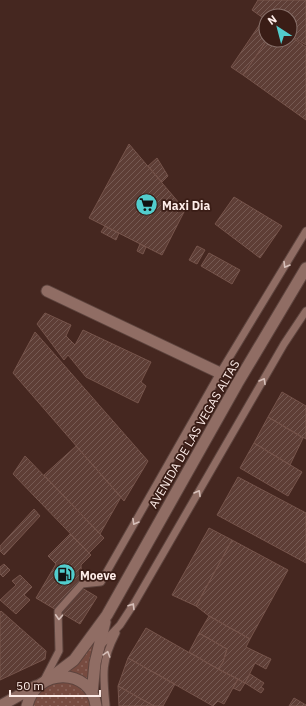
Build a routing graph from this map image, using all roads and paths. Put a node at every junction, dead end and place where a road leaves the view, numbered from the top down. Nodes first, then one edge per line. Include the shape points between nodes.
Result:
1 (306, 231) edge
2 (306, 268) edge
3 (47, 291) dead end
4 (306, 310) edge
5 (220, 373) junction
6 (107, 615) junction
7 (120, 625) junction
8 (99, 647) junction
9 (44, 682) junction
10 (92, 694) junction
11 (0, 706) edge
12 (27, 706) edge
13 (96, 706) edge
14 (106, 706) edge

1 -> 5 lane
2 - 6 main road, AVENIDA DE LAS VEGAS ALTAS via 237,384
3 - 5 main road
7 -> 4 lane
5 -> 9 lane via 101,582 82,584 58,612 59,651
6 - 8 main road, AVENIDA DE LAS VEGAS ALTAS
6 - 9 main road, AVENIDA DE LAS VEGAS ALTAS via 74,660
7 - 8 lane
14 -> 7 lane via 104,668 110,644
8 - 10 main road, AVENIDA DE LAS VEGAS ALTAS
9 - 10 main road via 59,677 74,679 86,686
9 - 11 main road
9 - 12 main road via 33,691
10 - 13 main road

